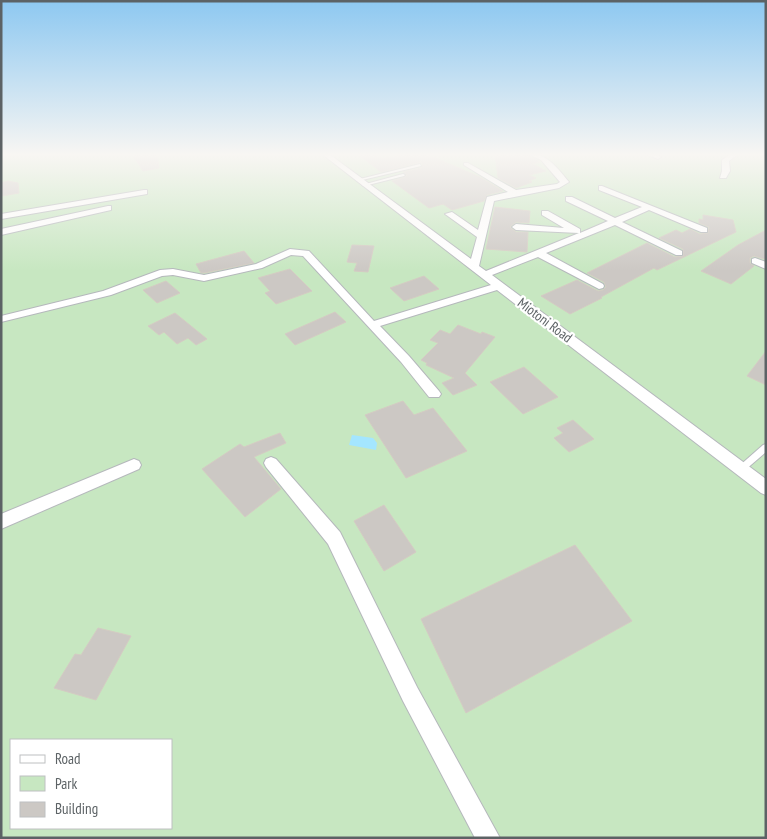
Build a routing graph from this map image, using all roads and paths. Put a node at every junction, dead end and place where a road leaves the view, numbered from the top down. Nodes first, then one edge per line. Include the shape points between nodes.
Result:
1 (138, 193) edge
2 (376, 193) edge
3 (515, 193) edge
4 (614, 193) edge
5 (569, 199) dead end
6 (108, 208) dead end
7 (648, 208) junction
8 (545, 212) dead end
9 (449, 214) dead end
10 (1, 218) edge
11 (615, 222) junction
12 (516, 228) dead end
13 (704, 230) dead end
14 (1, 232) edge
15 (580, 233) junction
16 (481, 236) junction
17 (679, 253) dead end
18 (540, 254) junction
19 (755, 261) dead end
20 (766, 266) edge
21 (474, 267) junction
22 (485, 275) junction
23 (500, 286) junction
24 (599, 286) dead end
25 (1, 319) edge
26 (372, 325) junction
27 (434, 394) dead end
28 (766, 447) edge
29 (271, 463) dead end
30 (134, 465) dead end
31 (741, 469) junction
32 (766, 488) edge
33 (1, 522) edge
34 (488, 838) edge

1 - 10 street
2 - 21 street, Miotoni Road
3 - 16 street via 490,199
4 - 7 street
5 - 11 street
6 - 14 street
7 - 11 street
7 - 13 street
8 - 15 street
9 - 16 street
11 - 15 street
11 - 17 street
12 - 15 street
15 - 18 street
16 - 21 street
18 - 22 street
18 - 24 street
19 - 20 street
21 - 22 street, Miotoni Road
22 - 23 street, Miotoni Road
23 - 26 street
23 - 31 street, Miotoni Road
25 - 26 street via 107,293 160,273 204,278 259,266 296,252 306,253
26 - 27 street
28 - 31 lane
29 - 34 street via 330,531 410,694
30 - 33 street
31 - 32 street, Miotoni Road

